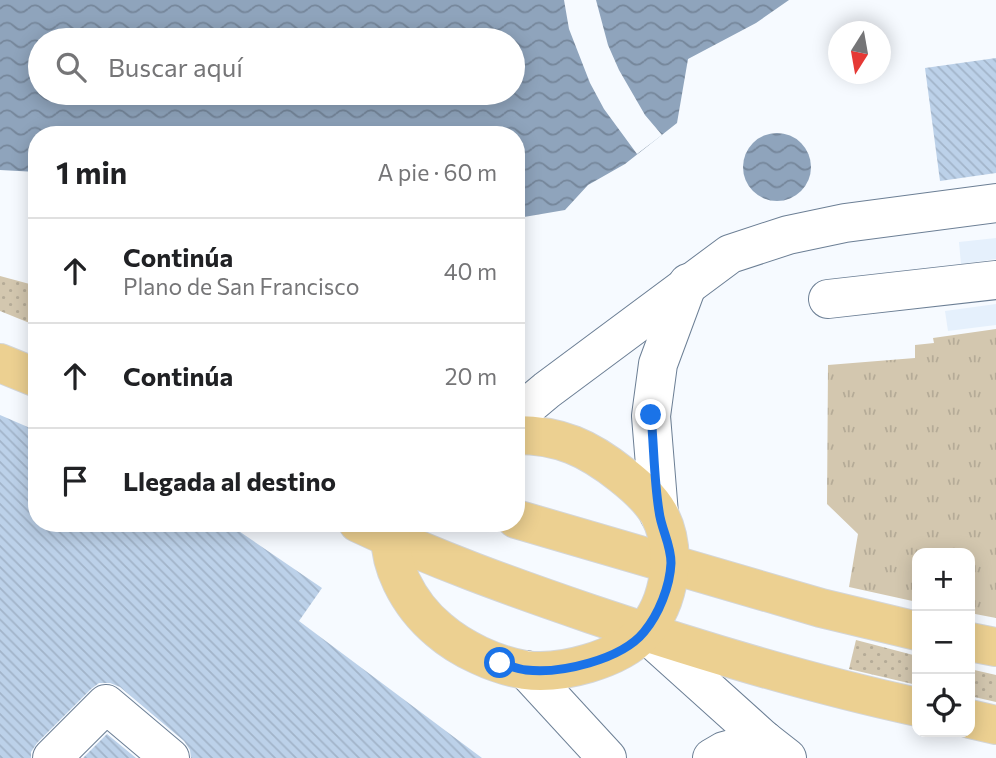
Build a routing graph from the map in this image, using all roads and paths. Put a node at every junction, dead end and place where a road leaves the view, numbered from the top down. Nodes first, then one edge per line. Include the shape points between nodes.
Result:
1 (996, 203) edge
2 (996, 280) edge
3 (688, 283) junction
4 (828, 299) dead end
5 (0, 363) edge
6 (28, 374) edge
7 (525, 408) edge
8 (525, 436) edge
9 (659, 514) junction
10 (525, 522) edge
11 (382, 532) edge
12 (389, 532) edge
13 (671, 563) junction
14 (912, 630) edge
15 (644, 632) junction
16 (975, 643) edge
17 (996, 647) edge
18 (526, 670) junction
19 (912, 706) edge
20 (975, 720) edge
21 (996, 725) edge
22 (776, 749) edge
23 (52, 758) edge
24 (170, 758) edge
25 (607, 758) edge
26 (712, 758) edge

1 - 3 street via 788,235 730,254
2 - 4 street
3 - 7 street
3 - 9 street via 658,364 651,415
5 - 6 main road
8 - 9 main road via 558,438 589,452 628,480
9 - 13 main road
10 - 13 main road
11 - 18 main road via 400,578 427,621 471,651
12 - 15 main road via 518,589
13 - 14 main road
13 - 15 main road via 663,597
15 - 18 main road via 630,644 588,663
15 - 19 main road via 805,680
15 - 22 street
16 - 17 main road
18 - 25 street
20 - 21 main road
22 - 26 street via 724,751
23 - 24 street via 106,704

